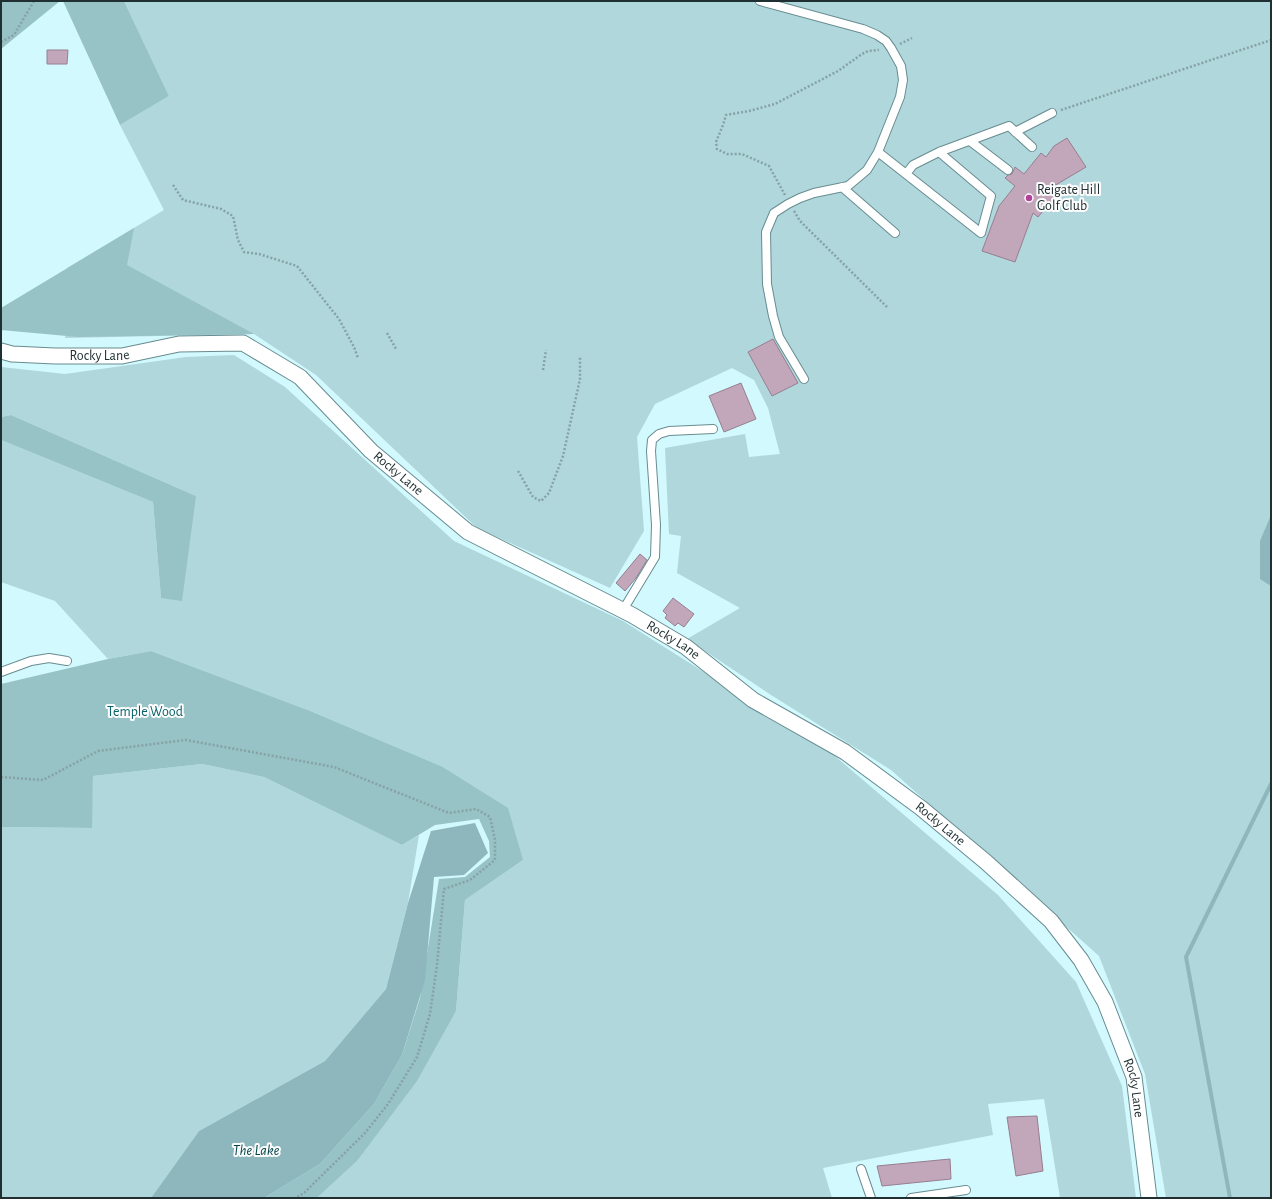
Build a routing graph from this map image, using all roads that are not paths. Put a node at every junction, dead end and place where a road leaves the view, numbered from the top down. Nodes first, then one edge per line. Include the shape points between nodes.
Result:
1 (760, 1) edge
2 (1052, 113) road end
3 (1016, 132) junction
4 (970, 141) junction
5 (1032, 147) dead end
6 (878, 152) junction
7 (939, 152) junction
8 (1008, 170) dead end
9 (906, 174) junction
10 (842, 187) junction
11 (895, 233) dead end
12 (1, 351) edge
13 (804, 379) dead end
14 (713, 429) dead end
15 (623, 610) junction
16 (67, 661) dead end
17 (1, 672) edge
18 (861, 1169) dead end
19 (966, 1190) dead end
20 (957, 1195) edge
21 (871, 1198) edge
22 (911, 1198) edge
23 (1150, 1198) edge

1 - 6 lane via 863,29 886,41 901,66 903,80 900,97
2 - 3 lane
3 - 4 lane via 1009,126
3 - 5 lane
4 - 7 lane
4 - 8 lane
6 - 9 lane
6 - 10 lane via 867,170 848,186
7 - 9 lane via 913,165
7 - 9 lane via 991,196 981,233
10 - 11 lane
10 - 13 lane via 814,192 789,204 774,213 766,232 767,284 779,337
12 - 15 street, Rocky Lane via 55,356 122,356 179,344 243,343 300,377 371,451 468,532
14 - 15 lane via 669,431 659,434 652,440 655,557
15 - 23 street, Rocky Lane via 686,647 753,700 845,752 921,808 1051,921 1081,960 1104,1002 1134,1078
16 - 17 lane via 49,658 31,661
18 - 21 lane
19 - 20 lane
20 - 22 lane

